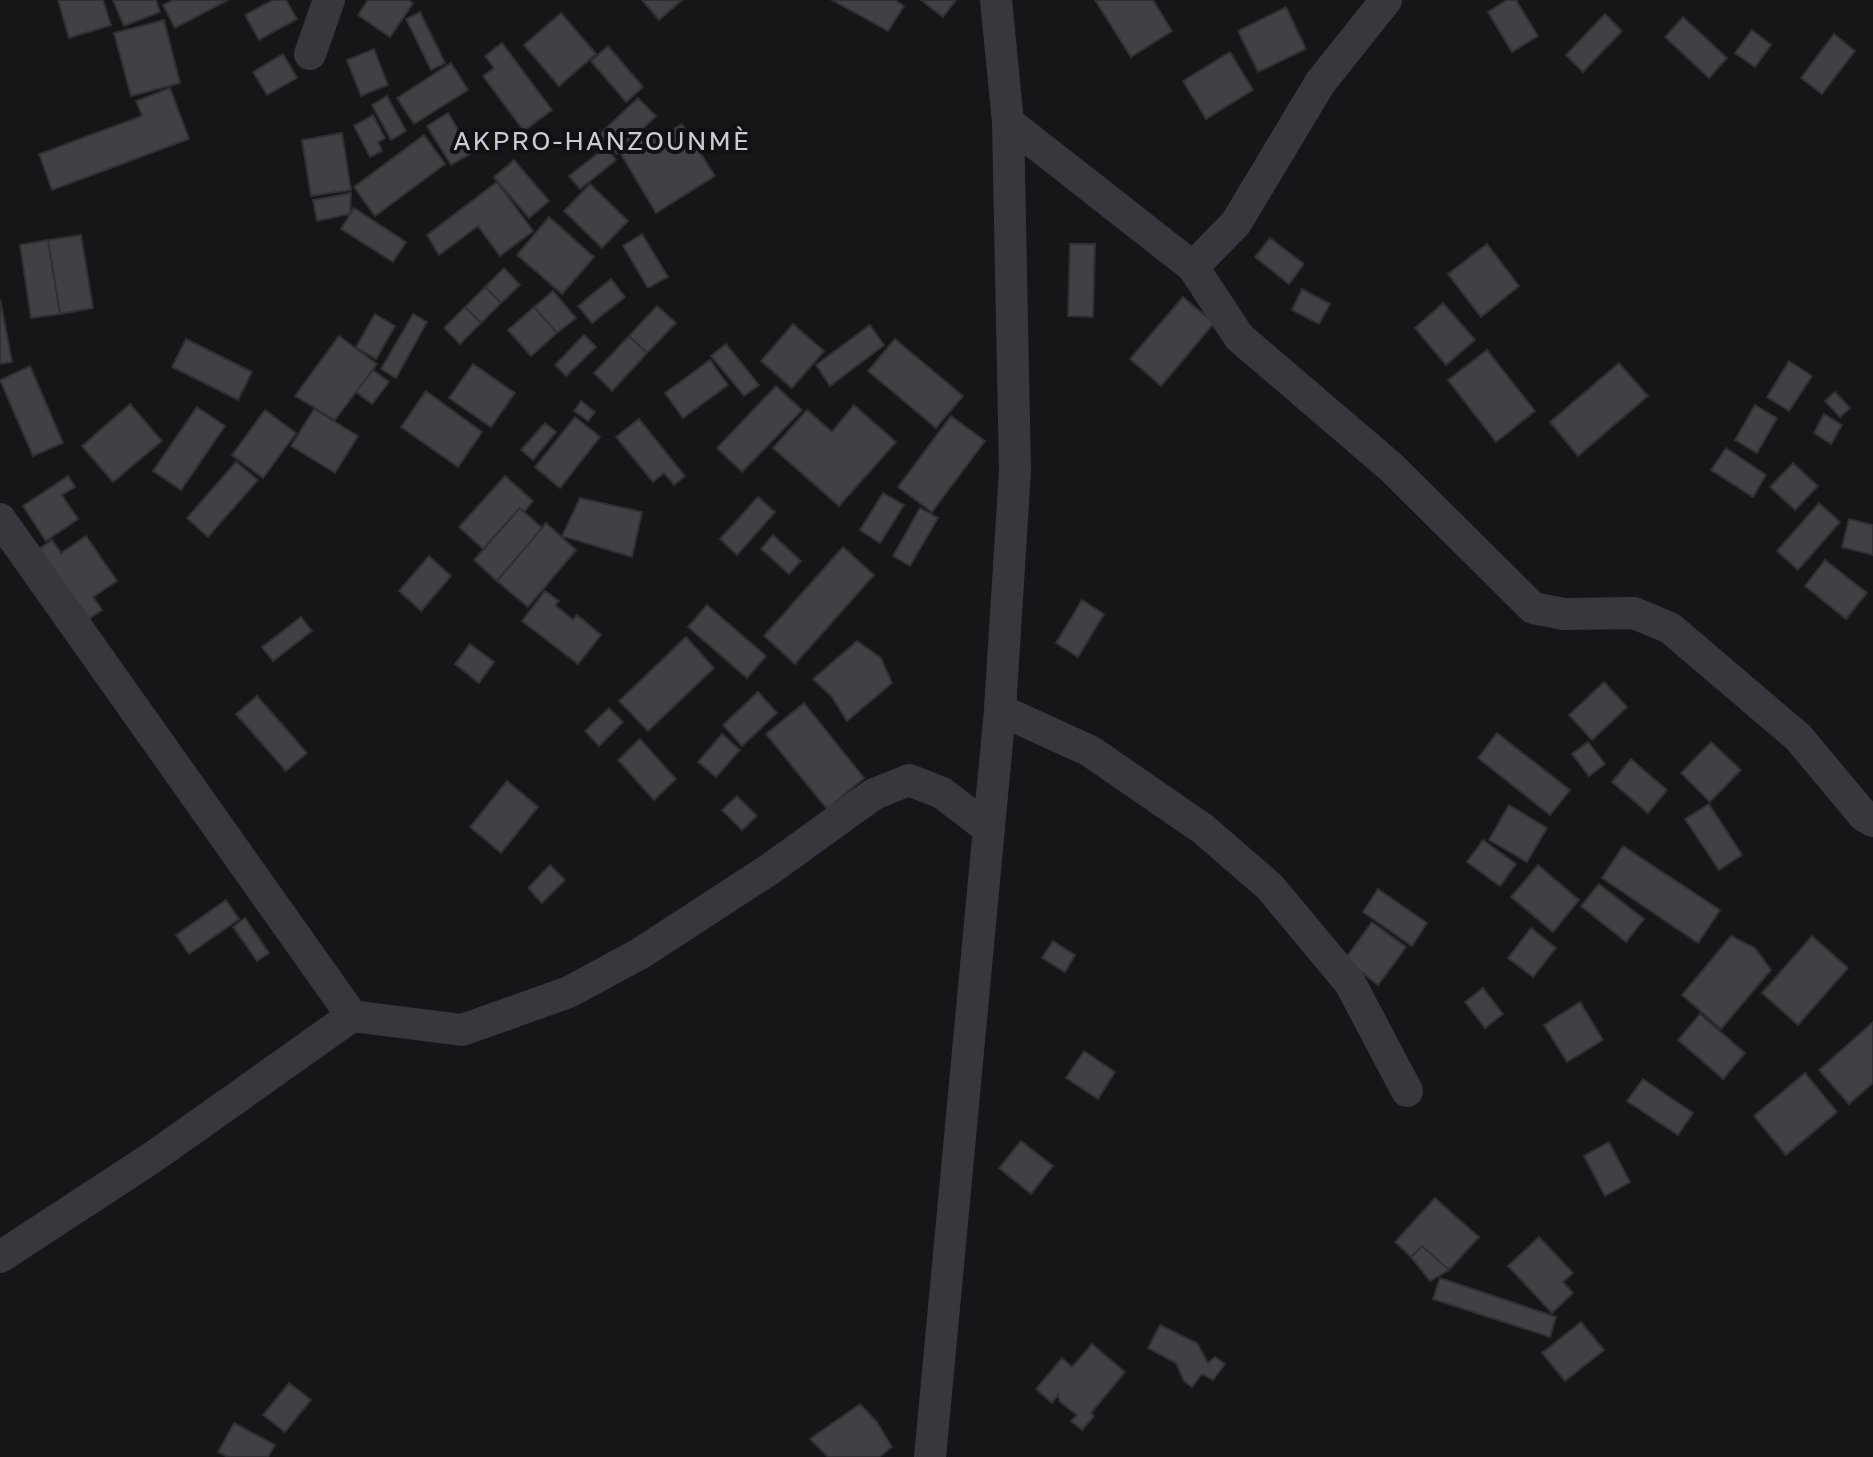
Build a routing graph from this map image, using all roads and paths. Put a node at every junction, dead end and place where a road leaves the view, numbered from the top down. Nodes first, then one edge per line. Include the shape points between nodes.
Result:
1 (329, 0) edge
2 (996, 0) edge
3 (1386, 0) edge
4 (310, 54) dead end
5 (1008, 122) junction
6 (1193, 267) junction
7 (0, 519) edge
8 (1000, 710) junction
9 (1873, 821) edge
10 (989, 829) junction
11 (352, 1016) junction
12 (1407, 1091) dead end
13 (0, 1257) edge
14 (930, 1457) edge

1 - 4 street
2 - 5 street
3 - 6 street via 1320,83 1236,223
5 - 6 street
5 - 8 street via 1015,471
6 - 9 street via 1239,337 1391,467 1533,608 1564,614 1634,613 1670,628 1798,737
7 - 11 street
8 - 10 street
8 - 12 street via 1090,751 1203,829 1270,887 1350,983
10 - 11 street via 942,793 909,780 874,794 667,937 569,992 462,1030
10 - 14 street
11 - 13 street

